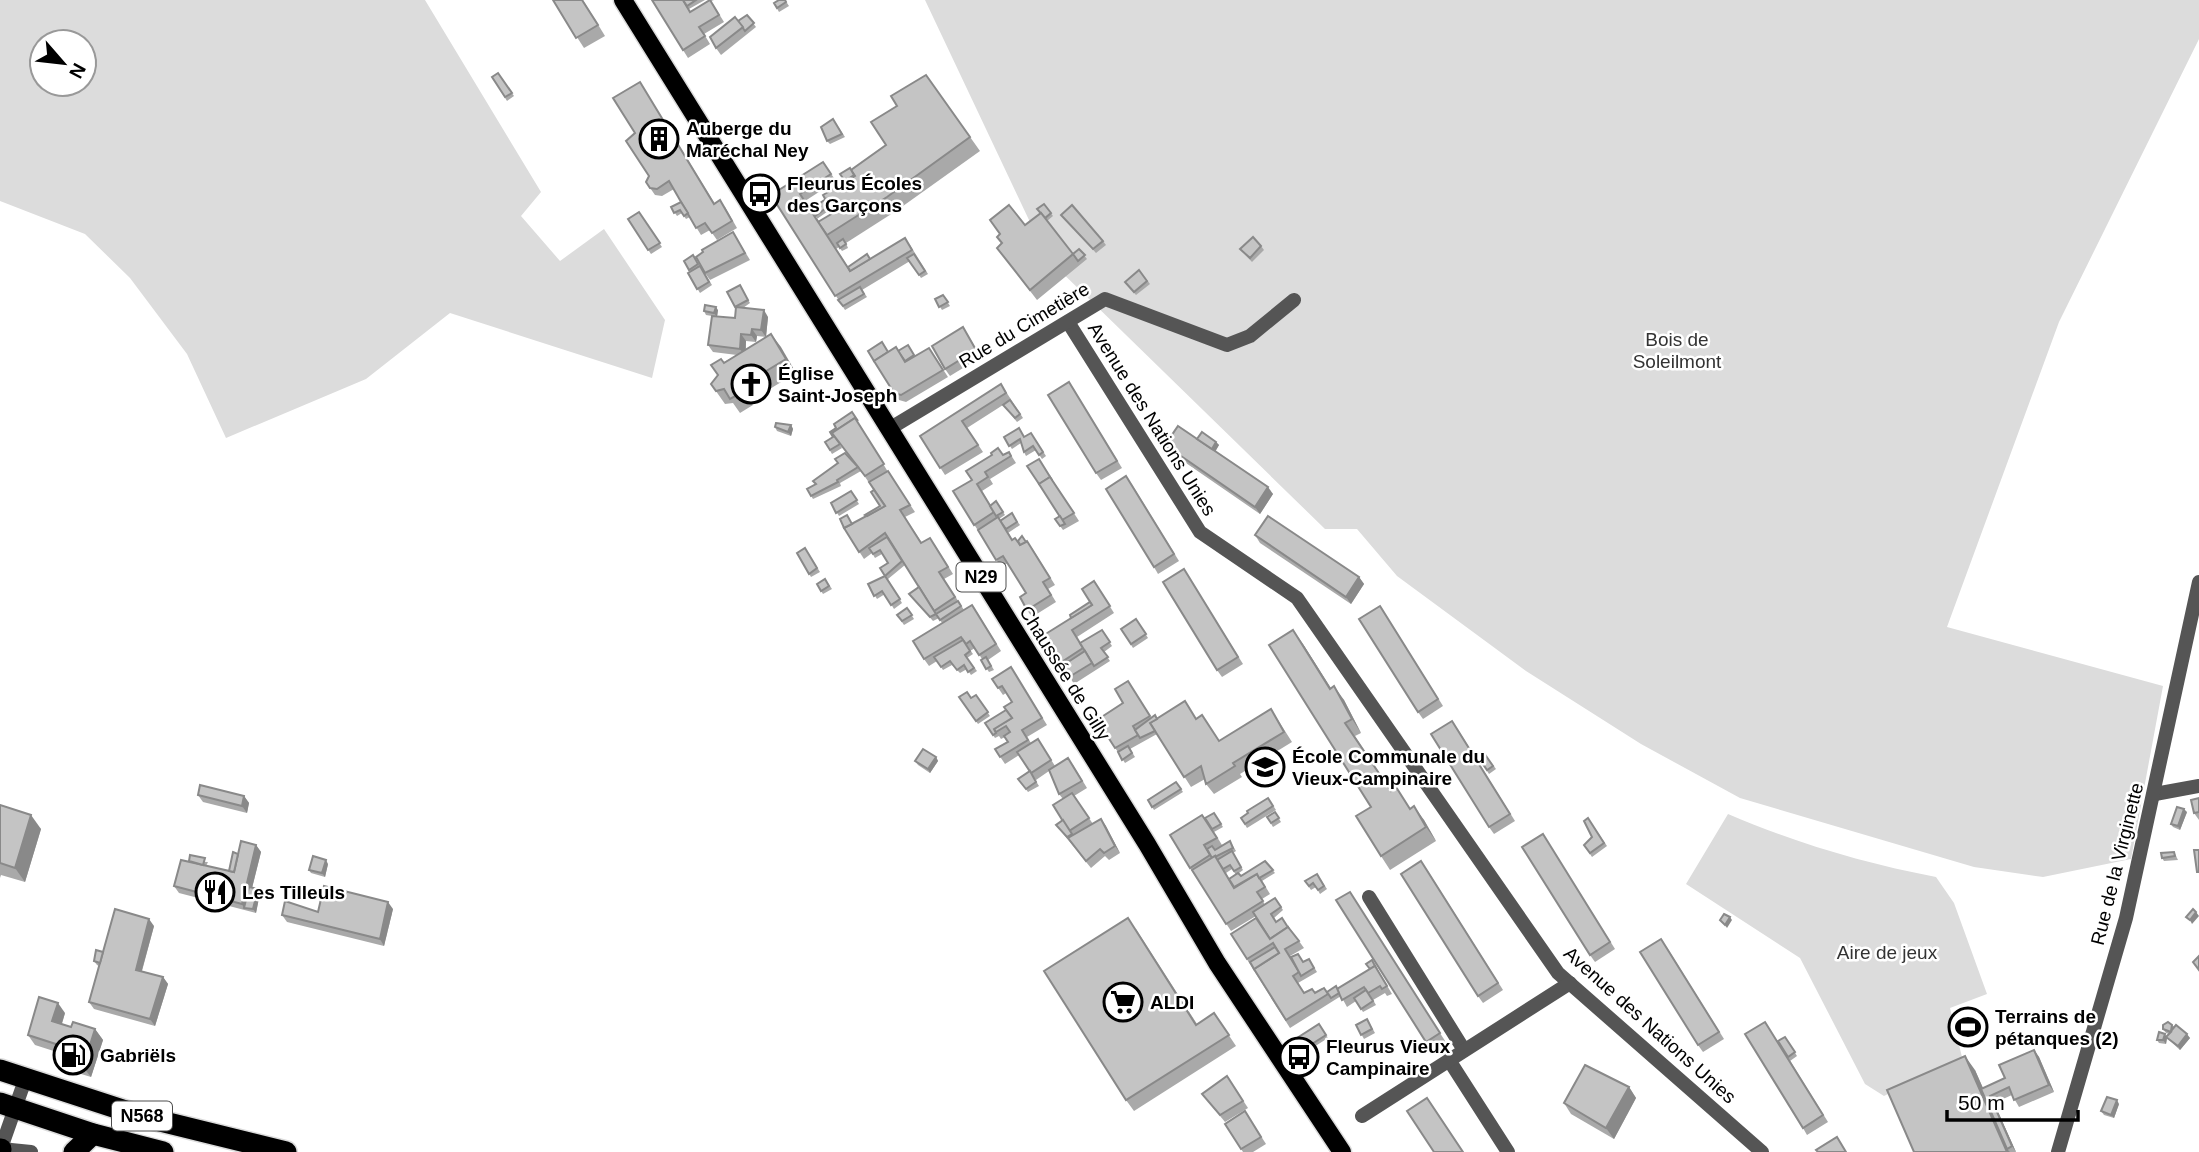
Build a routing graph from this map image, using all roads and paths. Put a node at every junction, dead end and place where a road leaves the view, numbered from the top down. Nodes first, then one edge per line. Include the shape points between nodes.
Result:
1 (623, 0) edge
2 (1294, 300) dead end
3 (1068, 322) junction
4 (889, 429) junction
5 (2199, 582) edge
6 (2199, 786) edge
7 (2155, 794) junction
8 (1369, 897) dead end
9 (1570, 983) junction
10 (1464, 1050) junction
11 (1449, 1060) junction
12 (0, 1070) edge
13 (25, 1080) junction
14 (7, 1106) edge
15 (1362, 1116) dead end
16 (93, 1134) junction
17 (0, 1150) edge
18 (31, 1152) edge
19 (74, 1152) edge
20 (163, 1152) edge
21 (286, 1152) edge
22 (1342, 1152) edge
23 (1508, 1152) edge
24 (1762, 1152) edge
25 (2058, 1152) edge

1 - 4 main road, Chaussée de Gilly / N29
2 - 3 street, Rue du Cimetière via 1250,336 1227,345 1105,299
3 - 4 street, Rue du Cimetière
3 - 9 street, Avenue des Nations Unies via 1200,532 1297,598 1558,973
4 - 22 main road, Chaussée de Gilly / N29 via 1217,963
5 - 7 street, Rue de la Virginette
6 - 7 street
7 - 25 street, Rue de la Virginette via 2126,918
8 - 10 street
9 - 10 street
9 - 24 street, Avenue des Nations Unies
10 - 11 street
11 - 15 street
11 - 23 street
12 - 13 highway, N568
13 - 14 street
13 - 21 highway, N568 via 144,1117
14 - 16 highway, N568
14 - 17 street
16 - 19 highway
16 - 20 highway, N568
17 - 18 street

